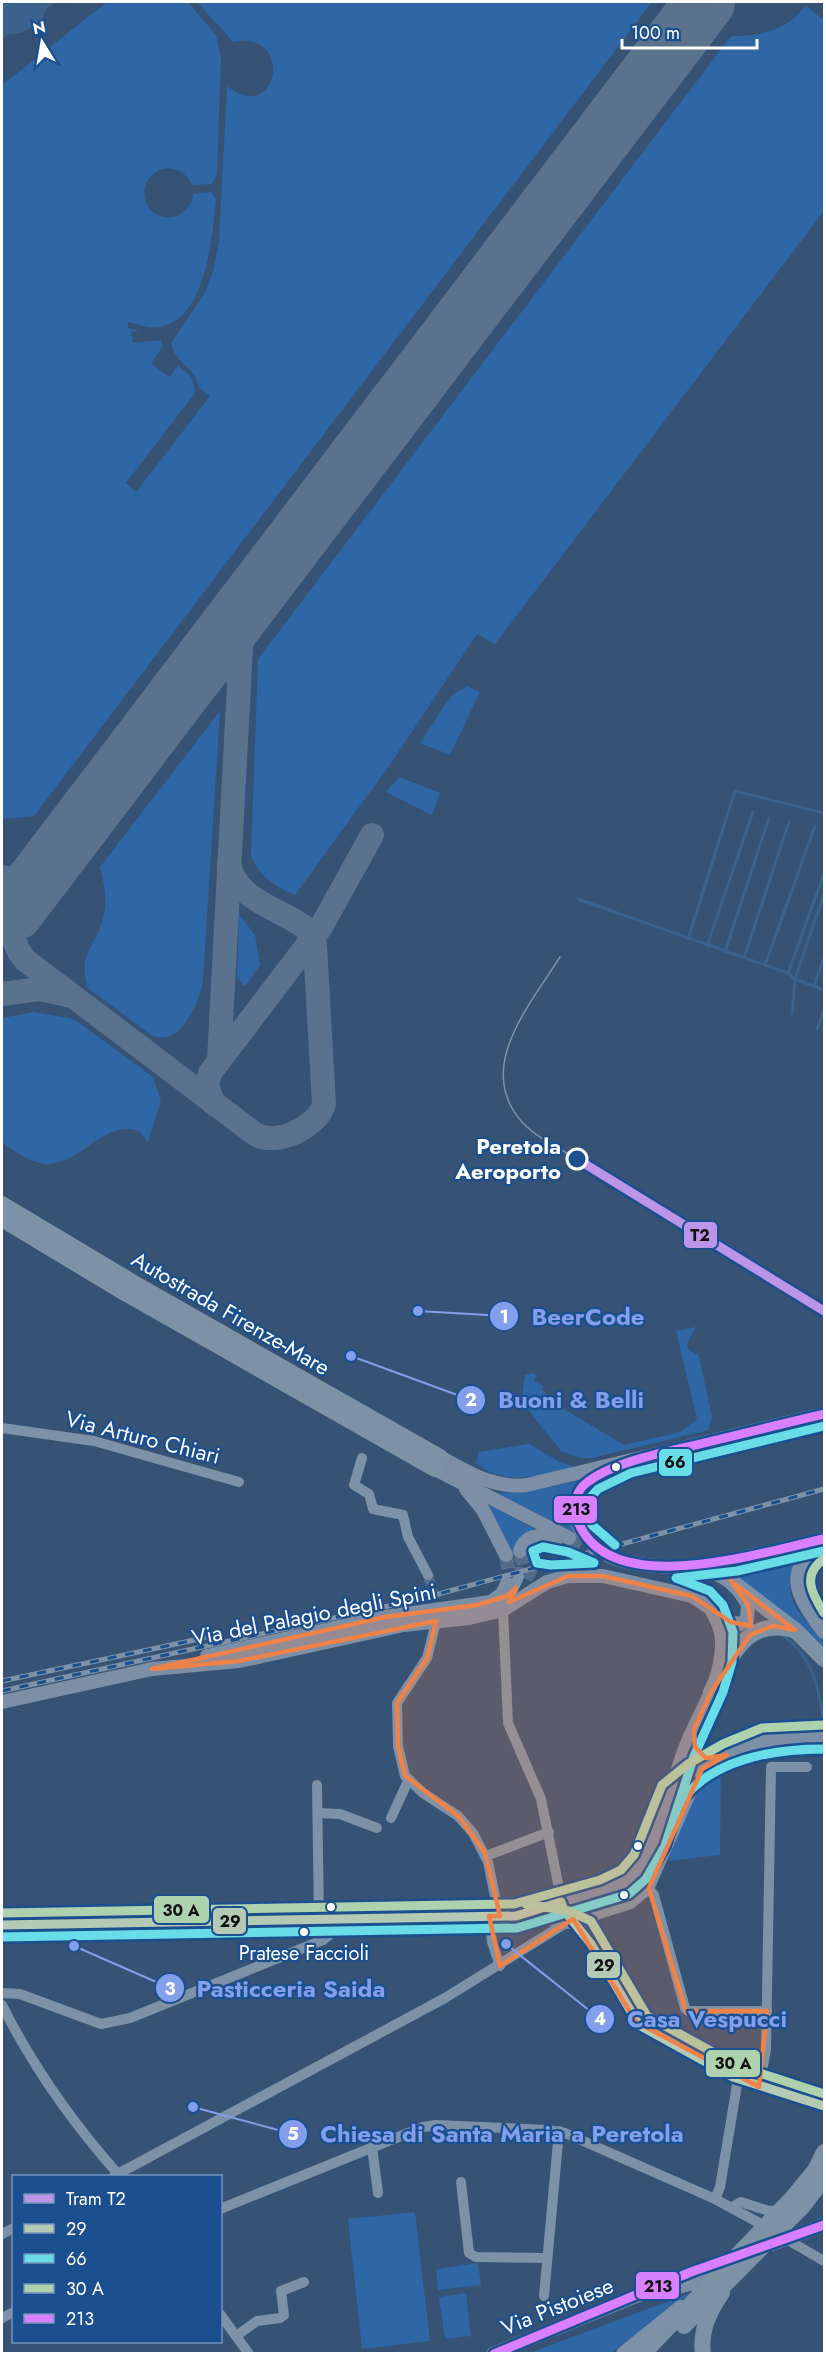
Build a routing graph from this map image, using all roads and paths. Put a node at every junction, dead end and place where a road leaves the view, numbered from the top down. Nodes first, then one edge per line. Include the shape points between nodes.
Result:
1 (2, 1204) edge
2 (2, 1219) edge
3 (825, 1414) edge
4 (2, 1428) edge
5 (362, 1458) dead end
6 (627, 1462) junction
7 (437, 1463) junction
8 (239, 1482) dead end
9 (460, 1483) junction
10 (582, 1532) dead end
11 (825, 1539) edge
12 (825, 1545) edge
13 (520, 1551) dead end
14 (506, 1555) tunnel mouth
15 (609, 1556) tunnel mouth
16 (676, 1567) junction
17 (428, 1575) tunnel mouth
18 (535, 1576) dead end
19 (555, 1578) junction
20 (730, 1581) junction
21 (514, 1583) tunnel mouth
22 (498, 1606) junction
23 (710, 1607) junction
24 (436, 1611) junction
25 (795, 1630) junction
26 (825, 1632) edge
27 (825, 1659) edge
28 (152, 1669) junction
29 (711, 1692) junction
30 (2, 1702) edge
31 (694, 1730) junction
32 (825, 1737) edge
33 (727, 1755) junction
34 (807, 1767) dead end
35 (702, 1770) junction
36 (409, 1779) junction
37 (317, 1785) dead end
38 (672, 1792) junction
39 (318, 1813) junction
40 (391, 1818) dead end
41 (377, 1828) dead end
42 (549, 1832) junction
43 (486, 1856) junction
44 (649, 1889) junction
45 (561, 1902) junction
46 (494, 1916) junction
47 (516, 1916) junction
48 (319, 1920) junction
49 (337, 1920) junction
50 (566, 1923) junction
51 (2, 1925) edge
52 (583, 1930) junction
53 (500, 1966) junction
54 (2, 1993) edge
55 (2, 2005) edge
56 (767, 2011) junction
57 (738, 2079) junction
58 (759, 2087) junction
59 (825, 2106) edge
60 (559, 2131) junction
61 (372, 2147) junction
62 (825, 2152) edge
63 (825, 2159) edge
64 (116, 2175) edge
65 (825, 2179) edge
66 (461, 2182) dead end
67 (378, 2193) dead end
68 (715, 2199) junction
69 (732, 2207) junction
70 (222, 2208) edge
71 (761, 2224) dead end
72 (825, 2225) edge
73 (781, 2240) junction
74 (547, 2259) junction
75 (725, 2259) dead end
76 (759, 2259) dead end
77 (825, 2261) edge
78 (705, 2280) dead end
79 (303, 2282) dead end
80 (728, 2284) junction
81 (544, 2296) dead end
82 (636, 2297) junction
83 (694, 2300) junction
84 (222, 2317) edge
85 (236, 2336) junction
86 (249, 2354) edge
87 (494, 2354) edge
88 (624, 2354) edge
89 (643, 2354) edge
90 (659, 2354) edge
91 (703, 2354) edge

1 - 7 highway, Autostrada Firenze-Mare
2 - 7 highway, Autostrada Firenze-Mare via 118,1288
3 - 6 main road
4 - 8 street, Via Arturo Chiari via 94,1441
5 - 17 street via 354,1485 369,1494 373,1509 403,1515 408,1537
6 - 7 main road via 520,1486 485,1480
6 - 10 main road via 581,1488 575,1512
7 - 9 main road
9 - 13 main road via 565,1539 531,1538
9 - 14 main road via 483,1510
11 - 16 main road
12 - 26 main road via 808,1556 797,1577 800,1597
15 - 16 main road via 643,1566
16 - 20 main road via 710,1570
18 - 19 main road
19 - 22 main road, Via del Palagio degli Spini
19 - 23 main road, Via del Palagio degli Spini via 603,1576 692,1596
20 - 23 main road, Via del Palagio degli Spini via 748,1605 747,1620 734,1623
20 - 25 highway
21 - 22 main road via 502,1594
22 - 24 main road, Via del Palagio degli Spini
22 - 42 street via 507,1719 541,1799
23 - 29 main road via 723,1644
24 - 28 main road, Via del Palagio degli Spini via 394,1615
24 - 28 main road, Via del Palagio degli Spini via 385,1629 239,1661
24 - 36 street via 428,1658 396,1707 398,1746
25 - 27 highway
25 - 29 highway via 773,1626 750,1635
28 - 30 main road, Via del Palagio degli Spini
29 - 31 main road
31 - 33 main road via 695,1748 700,1755
31 - 38 main road
32 - 33 main road via 774,1739
33 - 35 street
34 - 56 street via 771,1767
35 - 38 street
35 - 44 street
36 - 40 street
36 - 43 street via 458,1816
37 - 39 street
38 - 45 main road via 653,1841 633,1876 621,1885
39 - 41 street via 340,1814
39 - 48 street
42 - 43 street
42 - 45 street
43 - 46 street
44 - 52 street via 631,1904 590,1917
44 - 56 street via 654,1895 685,2008
45 - 47 main road
45 - 52 street
46 - 47 main road
46 - 49 main road
46 - 53 street via 492,1942
47 - 50 street
48 - 49 main road
48 - 51 main road
49 - 54 street via 333,1932 322,1940 112,2022 101,2024 20,1994
50 - 52 street
50 - 53 street
52 - 57 street via 636,2022
53 - 64 street
55 - 64 street via 48,2085
56 - 58 street via 766,2056
57 - 58 street
57 - 68 street
58 - 59 street
60 - 61 street via 432,2125
60 - 68 street
60 - 74 street
61 - 67 street
61 - 70 street
62 - 83 highway, bridge via 792,2198
63 - 69 street via 789,2207 775,2211 741,2202
65 - 80 highway, bridge
66 - 74 street via 469,2253 476,2257
68 - 69 street
69 - 71 street
72 - 73 main road
73 - 76 main road
73 - 77 street
74 - 81 street
75 - 82 main road, Via Pistoiese
78 - 82 main road, Via Pistoiese
79 - 85 street via 281,2291 284,2315 257,2321
80 - 90 highway, bridge
80 - 91 highway via 706,2321
82 - 87 main road, Via Pistoiese
83 - 88 highway, bridge
83 - 89 highway, bridge
84 - 85 street
85 - 86 street

